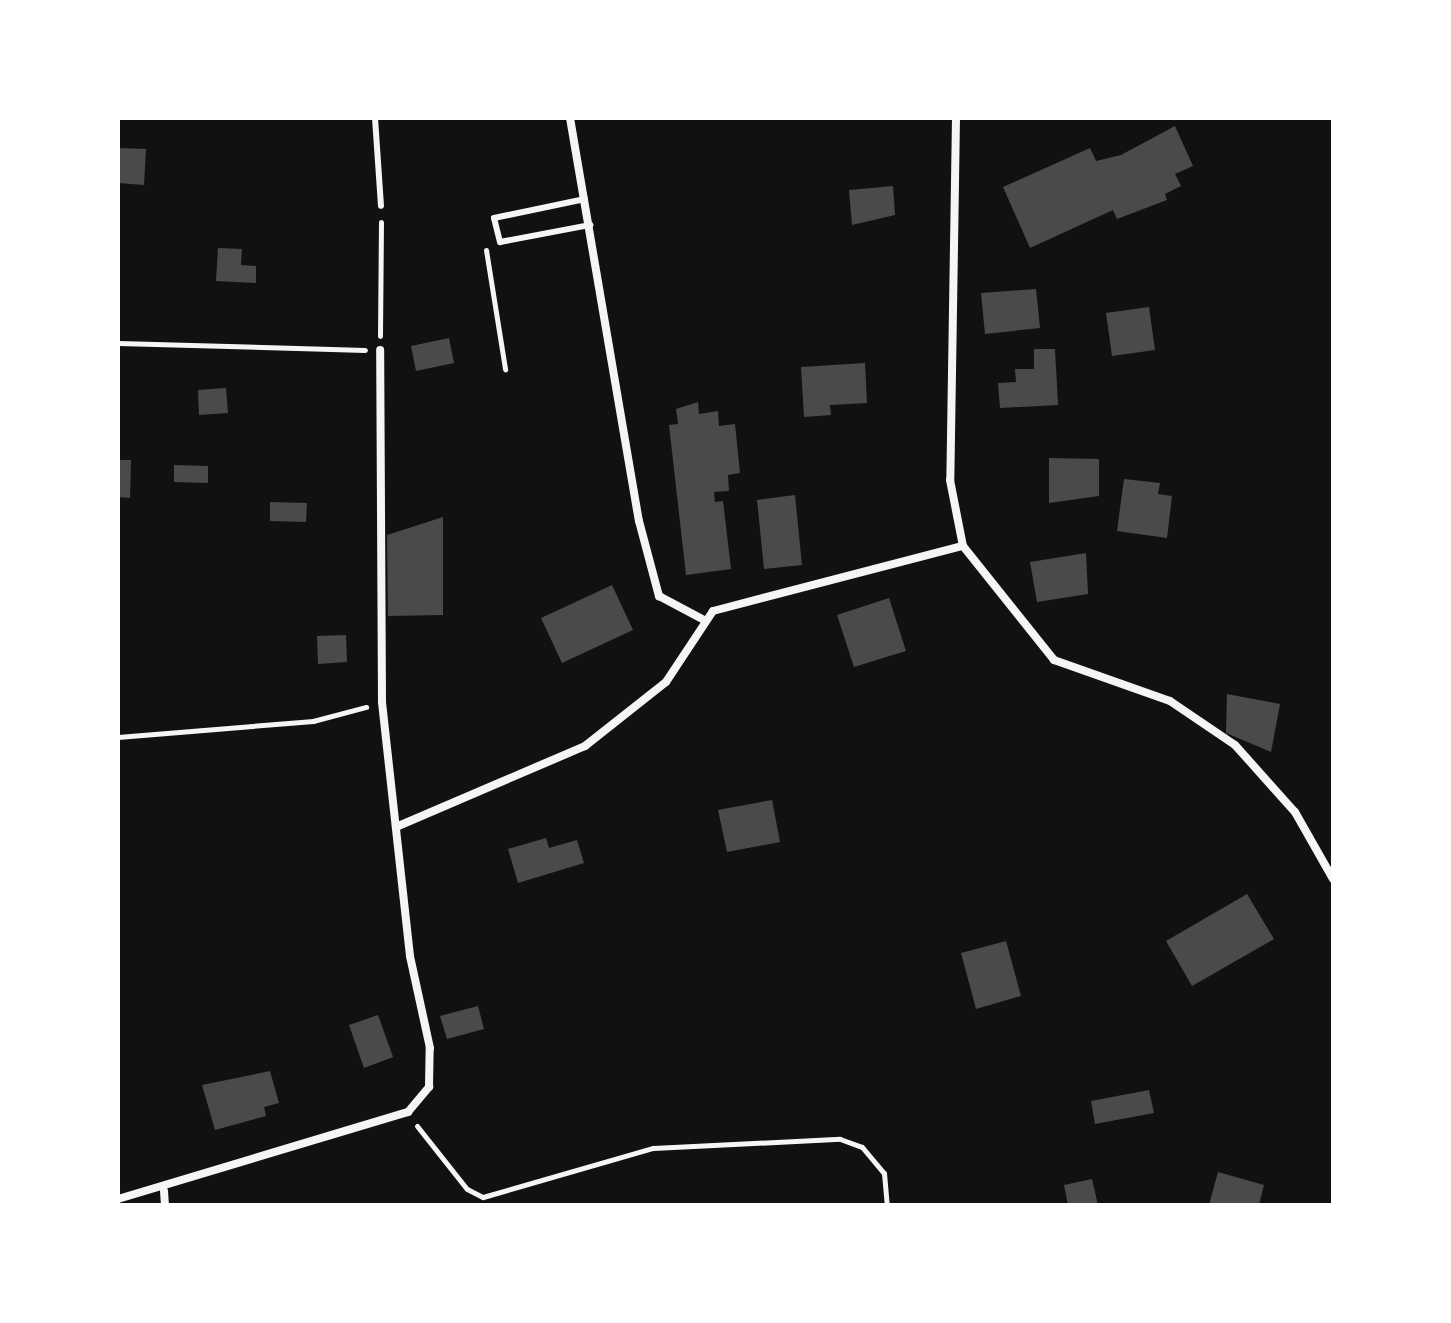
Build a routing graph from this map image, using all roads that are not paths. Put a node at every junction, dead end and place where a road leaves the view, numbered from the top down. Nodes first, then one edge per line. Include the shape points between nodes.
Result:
1 (375, 118) edge
2 (570, 118) edge
3 (956, 118) edge
4 (585, 199) junction
5 (381, 206) road end
6 (590, 225) junction
7 (380, 350) road end
8 (963, 546) junction
9 (702, 619) junction
10 (396, 827) junction
11 (1333, 879) edge
12 (164, 1191) junction
13 (118, 1199) edge
14 (165, 1205) edge

1 - 5 lane
2 - 4 street
3 - 8 street via 949,436
4 - 6 street
4 - 6 lane via 494,218 500,242
6 - 9 street via 636,508 659,596
7 - 10 street via 382,702
8 - 9 street via 729,605
8 - 11 street via 1054,660 1170,701 1235,745 1295,812
9 - 10 street via 666,682 585,746
10 - 12 street via 410,956 430,1048 429,1087 408,1112
12 - 13 street
12 - 14 street

